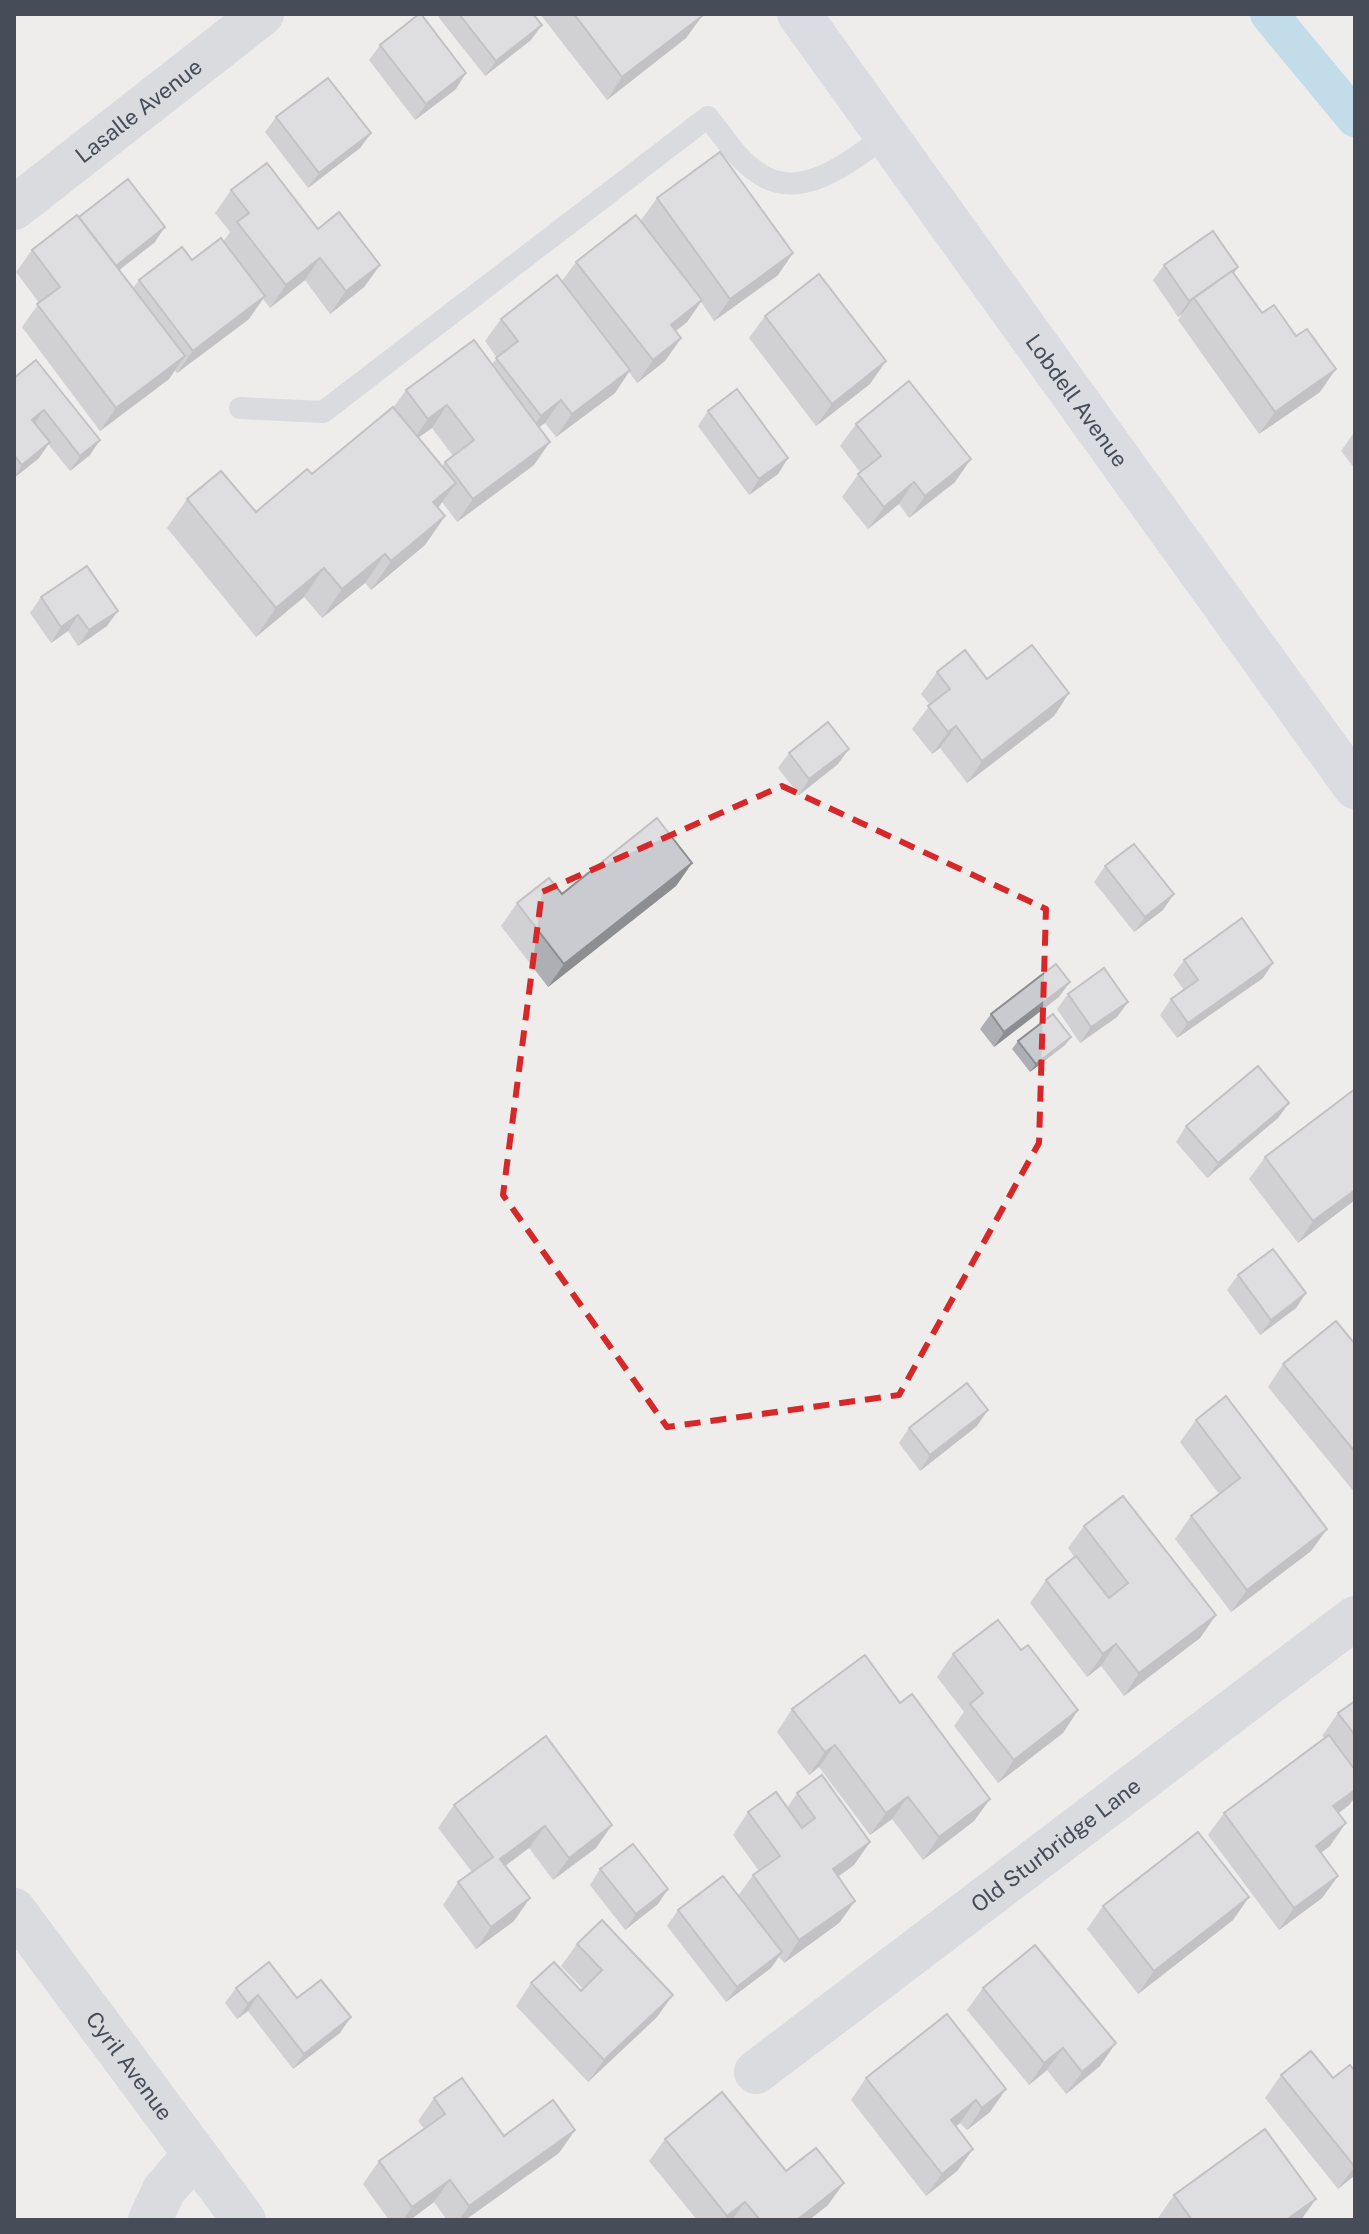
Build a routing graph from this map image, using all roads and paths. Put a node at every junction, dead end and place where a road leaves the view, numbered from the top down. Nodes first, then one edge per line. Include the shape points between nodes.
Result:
1 (262, 14) edge
2 (799, 14) edge
3 (887, 135) junction
4 (14, 208) edge
5 (240, 408) dead end
6 (1355, 787) edge
7 (1355, 1618) edge
8 (14, 1910) edge
9 (756, 2072) dead end
10 (195, 2154) junction
11 (239, 2218) edge
12 (150, 2220) edge

1 - 4 street, Lasalle Avenue
2 - 3 main road, Lobdell Avenue
3 - 5 lane via 818,179 776,181 747,165 708,117 323,412
3 - 6 main road, Lobdell Avenue
7 - 9 street, Old Sturbridge Lane
8 - 10 street, Cyril Avenue
10 - 11 street, Cyril Avenue
10 - 12 street via 164,2190

